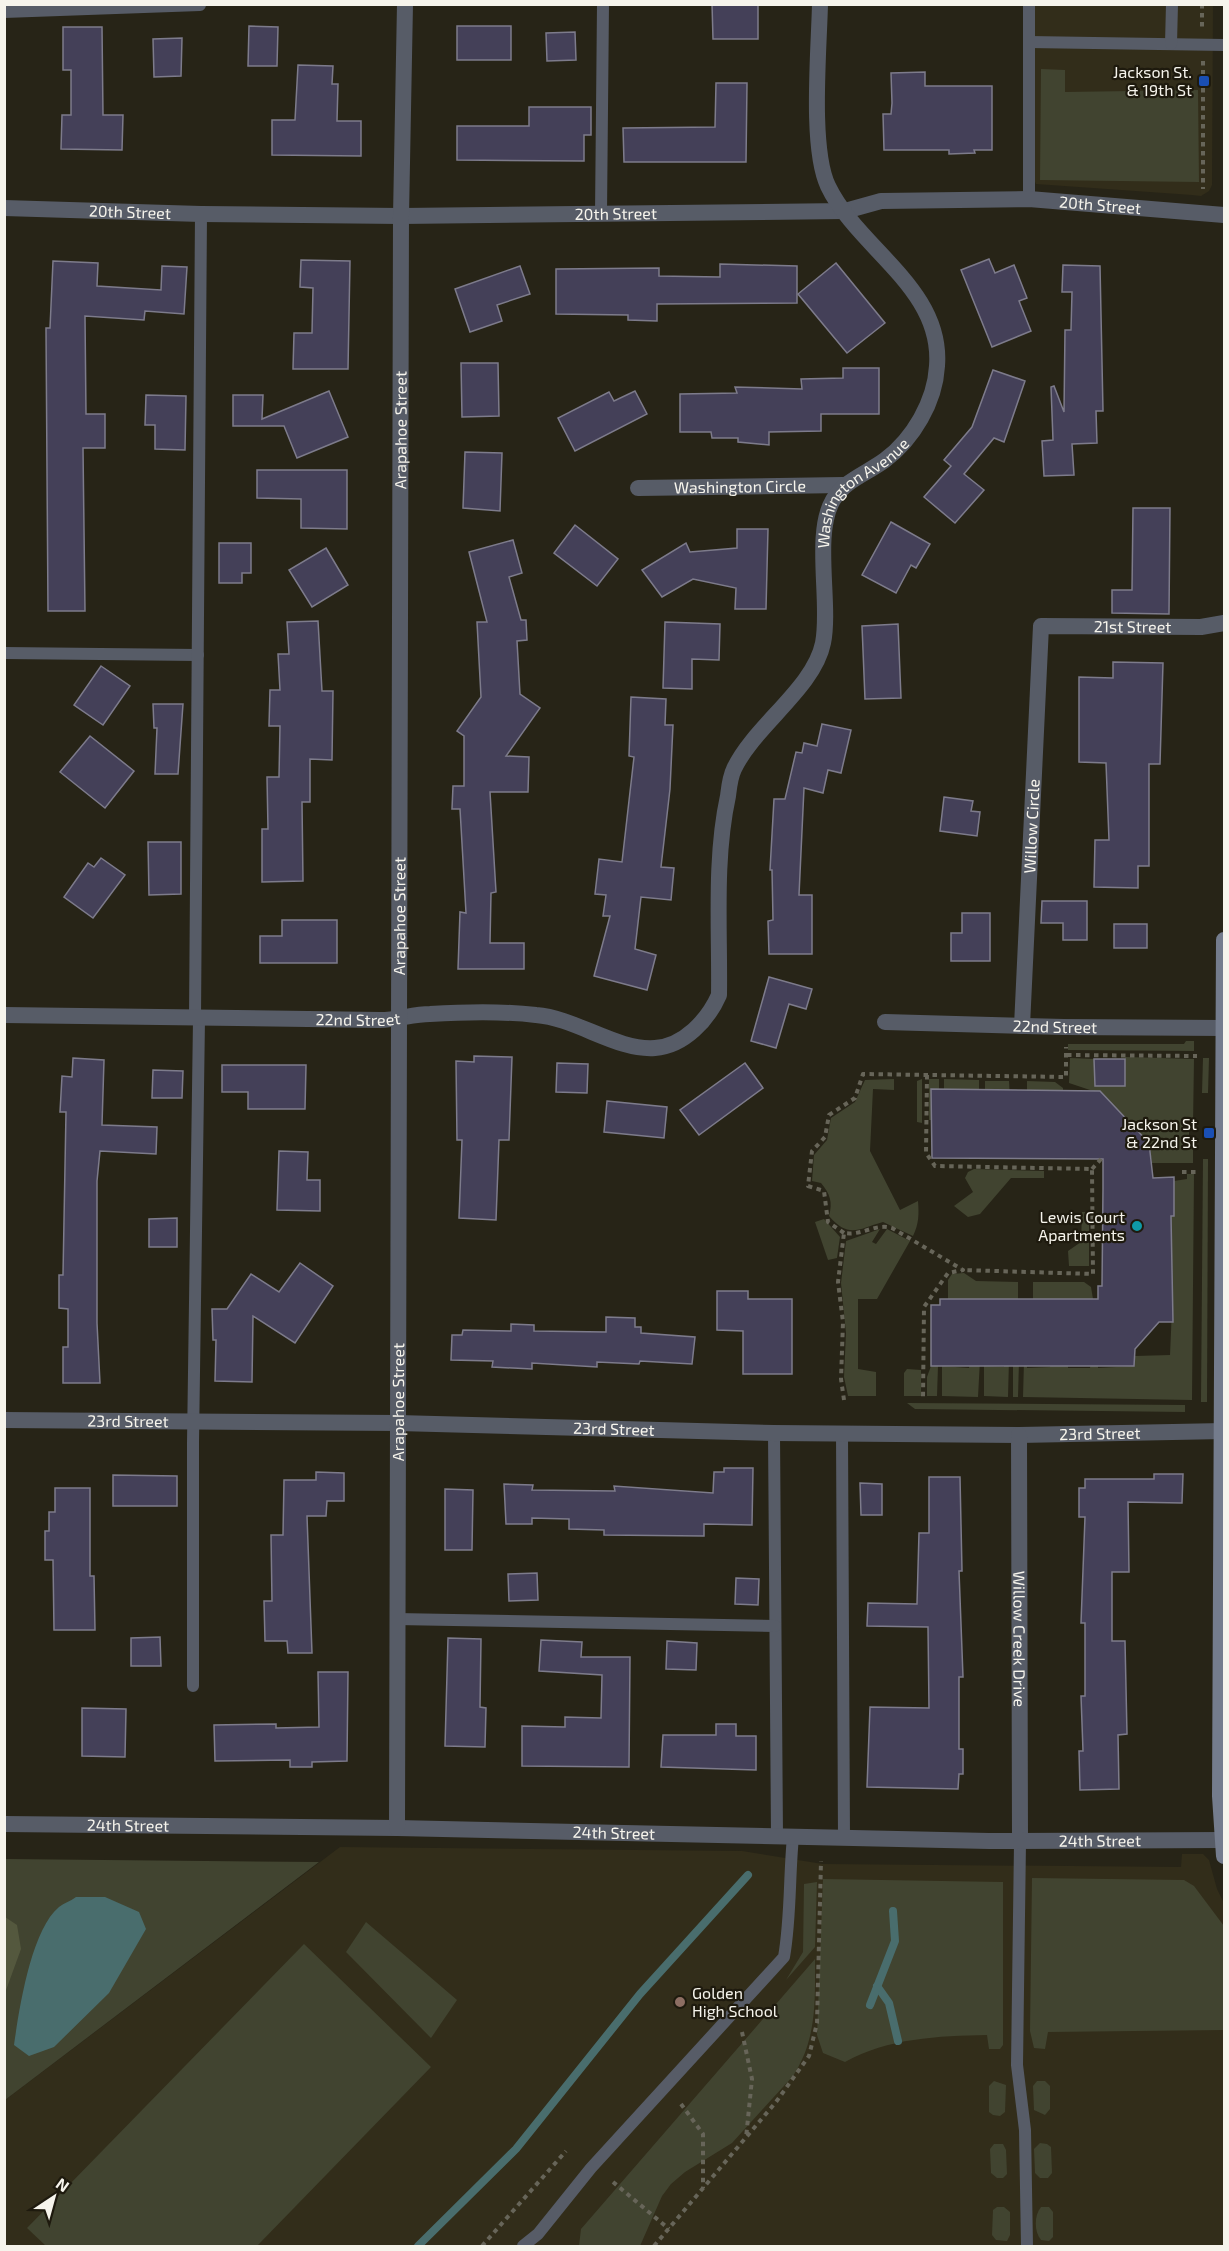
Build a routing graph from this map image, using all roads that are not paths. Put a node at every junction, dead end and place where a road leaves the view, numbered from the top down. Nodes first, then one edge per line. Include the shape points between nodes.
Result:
1 (405, 4) edge
2 (603, 4) edge
3 (820, 4) edge
4 (1029, 4) edge
5 (1172, 4) edge
6 (200, 5) edge
7 (4, 12) edge
8 (1029, 42) junction
9 (1172, 44) junction
10 (1224, 45) edge
11 (1029, 199) junction
12 (4, 208) edge
13 (845, 211) junction
14 (201, 214) junction
15 (601, 214) junction
16 (1224, 215) edge
17 (401, 216) junction
18 (843, 485) junction
19 (638, 488) dead end
20 (1224, 623) edge
21 (1041, 626) joint
22 (4, 653) edge
23 (198, 655) junction
24 (1224, 940) edge
25 (4, 1015) edge
26 (197, 1019) junction
27 (399, 1020) junction
28 (885, 1022) dead end
29 (1022, 1026) junction
30 (699, 1027) joint
31 (1224, 1028) edge
32 (4, 1420) edge
33 (194, 1421) junction
34 (398, 1423) junction
35 (1224, 1431) edge
36 (774, 1433) junction
37 (842, 1434) junction
38 (1019, 1435) junction
39 (396, 1619) junction
40 (775, 1626) junction
41 (193, 1686) dead end
42 (1223, 1688) edge
43 (4, 1824) edge
44 (397, 1828) junction
45 (785, 1837) junction
46 (844, 1839) junction
47 (1020, 1842) junction
48 (1224, 1845) edge
49 (538, 2241) edge
50 (523, 2247) edge
51 (1028, 2247) edge

1 - 17 street, Arapahoe Street
2 - 15 lane
3 - 13 street, Washington Avenue via 818,158 828,185
4 - 8 lane
5 - 9 lane
6 - 7 lane
8 - 9 lane
8 - 11 lane
9 - 10 lane
11 - 13 street, 20th Street via 881,201
11 - 16 street, 20th Street
12 - 14 street, 20th Street
13 - 15 street, 20th Street
13 - 18 street, Washington Avenue via 921,302 933,323 937,366 933,388 916,428 886,459
14 - 17 street, 20th Street
14 - 23 lane
15 - 17 street, 20th Street
17 - 27 street, Arapahoe Street
18 - 19 street, Washington Circle
18 - 30 street, Washington Avenue via 831,503 825,527 823,643 806,676 753,738 733,771 723,820 719,995 712,1012
20 - 21 street, 21st Street via 1201,627
21 - 29 street, Willow Circle
22 - 23 lane
23 - 26 lane
24 - 31 main road
25 - 26 street, 22nd Street
26 - 27 street, 22nd Street
26 - 33 lane
27 - 30 street, 22nd Street via 427,1014 537,1015 568,1021 635,1047 656,1048
27 - 34 street, Arapahoe Street
28 - 29 street, 22nd Street
29 - 31 street, 22nd Street
31 - 35 main road
32 - 33 street, 23rd Street
33 - 34 street, 23rd Street
33 - 41 lane
34 - 36 street, 23rd Street
34 - 39 street, Arapahoe Street
35 - 38 street, 23rd Street
35 - 42 main road
36 - 37 street, 23rd Street
36 - 40 lane
37 - 38 street, 23rd Street
37 - 46 lane
38 - 47 street, Willow Creek Drive
39 - 40 lane
39 - 44 street, Arapahoe Street
40 - 45 lane
42 - 48 main road
43 - 44 street, 24th Street
44 - 45 street, 24th Street
45 - 46 street, 24th Street
45 - 49 lane via 789,1927 784,1957 591,2168
46 - 47 street, 24th Street
47 - 48 street, 24th Street
47 - 51 lane via 1017,2065 1025,2130
49 - 50 lane

